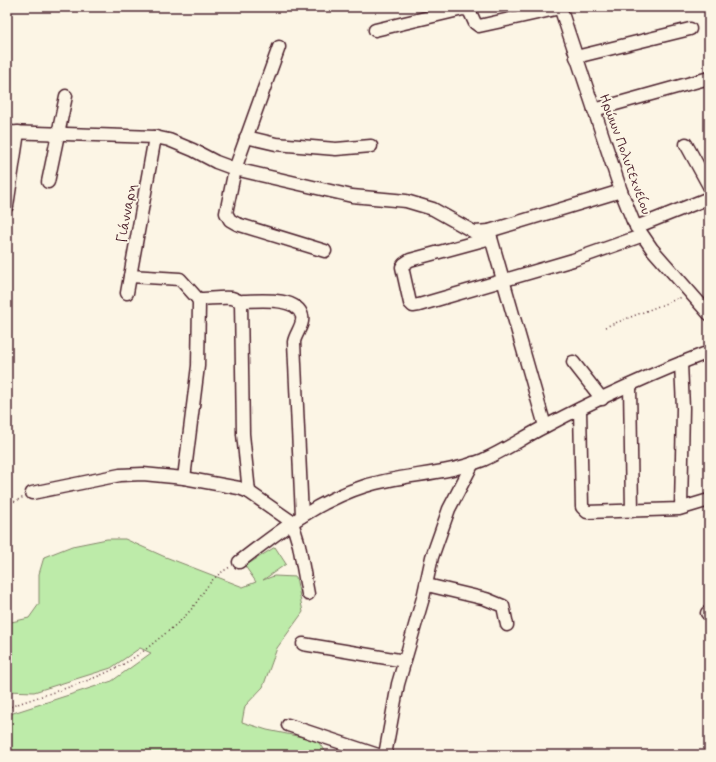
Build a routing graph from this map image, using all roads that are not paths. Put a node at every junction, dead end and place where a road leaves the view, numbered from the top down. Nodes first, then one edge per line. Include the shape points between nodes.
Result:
1 (560, 7) edge
2 (690, 29) dead end
3 (375, 30) dead end
4 (278, 47) dead end
5 (576, 57) junction
6 (709, 78) edge
7 (66, 96) dead end
8 (594, 110) junction
9 (13, 132) edge
10 (58, 133) junction
11 (155, 137) junction
12 (246, 137) junction
13 (686, 144) dead end
14 (371, 146) dead end
15 (235, 169) junction
16 (48, 182) dead end
17 (709, 186) edge
18 (621, 191) junction
19 (709, 198) edge
20 (7, 206) edge
21 (639, 231) junction
22 (490, 234) junction
23 (325, 251) dead end
24 (130, 276) junction
25 (502, 280) junction
26 (127, 293) dead end
27 (198, 299) junction
28 (241, 302) junction
29 (709, 314) edge
30 (709, 352) edge
31 (573, 362) dead end
32 (681, 362) junction
33 (630, 386) junction
34 (602, 399) junction
35 (580, 409) junction
36 (545, 426) junction
37 (473, 463) junction
38 (184, 478) junction
39 (250, 492) junction
40 (32, 493) road end
41 (709, 500) edge
42 (681, 508) junction
43 (632, 511) junction
44 (302, 516) junction
45 (292, 522) junction
46 (239, 562) road end
47 (427, 585) junction
48 (308, 594) dead end
49 (507, 625) dead end
50 (303, 644) dead end
51 (405, 661) junction
52 (288, 725) dead end
53 (378, 755) edge
54 (385, 755) edge

1 - 3 street via 479,26 469,10 463,9
1 - 5 street, Ηρώων Πολυτεχνείου
2 - 5 street
4 - 12 street
5 - 8 street, Ηρώων Πολυτεχνείου
6 - 8 street
7 - 10 street
8 - 18 street, Ηρώων Πολυτεχνείου
9 - 10 street
9 - 20 street
10 - 11 street
10 - 16 street
11 - 15 street via 169,140
11 - 24 street, Γιάνναρη
12 - 14 street via 276,144 336,149
12 - 15 street
13 - 17 street
15 - 22 street via 352,196 406,201 434,209 474,232
15 - 23 street via 226,213 230,220
18 - 21 street, Ηρώων Πολυτεχνείου
18 - 22 street
19 - 21 street
21 - 25 street via 573,260
21 - 29 street, Ηρώων Πολυτεχνείου
22 - 25 street
22 - 25 street via 404,264 402,267 410,303 419,306
24 - 26 street, Γιάνναρη
24 - 27 street via 180,279
25 - 36 street
27 - 28 street via 233,298
27 - 38 street via 198,366
28 - 39 street via 243,434
28 - 44 street via 279,301 299,311 302,317 302,324 294,342
30 - 32 street
31 - 34 street
32 - 33 street
32 - 42 street
33 - 34 street
33 - 43 street
34 - 35 street
35 - 36 street
35 - 43 street via 582,507 587,512
36 - 37 street
37 - 44 street via 366,486 333,498
37 - 47 street via 448,509 432,557
38 - 39 street
38 - 40 street via 143,474 120,475
39 - 45 street
41 - 42 street
42 - 43 street
44 - 45 street
45 - 46 street
45 - 48 street
47 - 49 street via 486,599 503,606
47 - 51 street
50 - 51 street
51 - 54 street via 398,684
52 - 53 street

